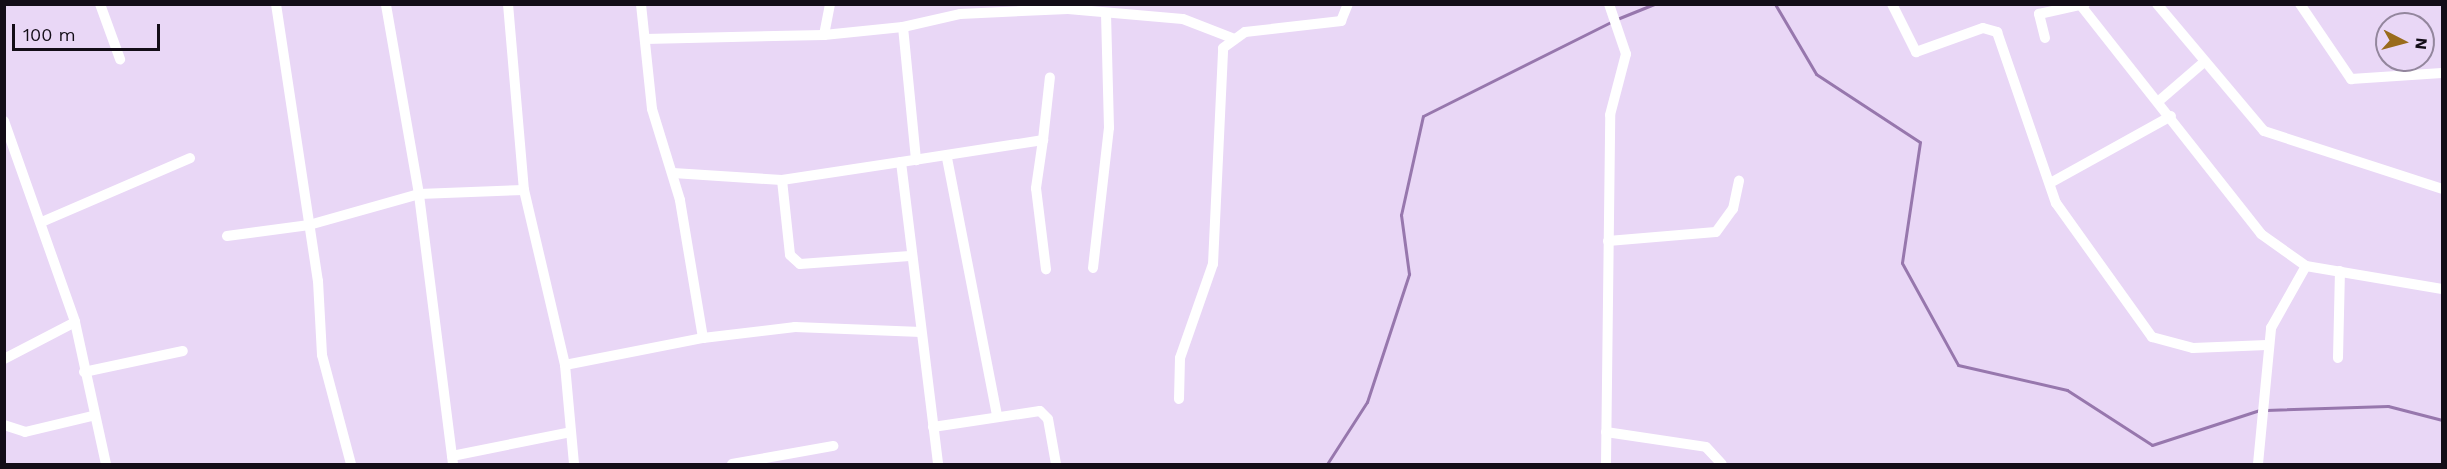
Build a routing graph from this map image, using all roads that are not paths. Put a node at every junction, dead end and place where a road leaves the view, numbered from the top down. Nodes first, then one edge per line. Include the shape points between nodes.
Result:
1 (100, 4) edge
2 (276, 4) edge
3 (386, 4) edge
4 (508, 4) edge
5 (641, 4) edge
6 (830, 4) edge
7 (1348, 4) edge
8 (1609, 4) edge
9 (1892, 4) edge
10 (2157, 4) edge
11 (2300, 4) edge
12 (2084, 6) edge
13 (959, 9) edge
14 (1106, 14) junction
15 (903, 27) junction
16 (824, 35) junction
17 (1232, 38) junction
18 (2045, 38) dead end
19 (645, 39) junction
20 (120, 59) dead end
21 (2203, 63) junction
22 (2442, 73) edge
23 (1050, 77) dead end
24 (2160, 100) junction
25 (2171, 116) junction
26 (4, 122) edge
27 (1043, 140) junction
28 (190, 158) dead end
29 (947, 158) junction
30 (916, 160) junction
31 (901, 162) junction
32 (673, 173) junction
33 (782, 180) junction
34 (1739, 181) dead end
35 (2052, 182) junction
36 (2442, 189) edge
37 (524, 190) junction
38 (419, 194) junction
39 (44, 220) junction
40 (309, 225) junction
41 (227, 236) dead end
42 (1608, 241) junction
43 (910, 256) junction
44 (2306, 266) junction
45 (1093, 268) dead end
46 (1046, 269) dead end
47 (2340, 271) junction
48 (2442, 289) edge
49 (75, 322) junction
50 (921, 332) junction
51 (703, 338) junction
52 (2268, 345) junction
53 (183, 351) dead end
54 (4, 358) edge
55 (2337, 358) dead end
56 (564, 365) junction
57 (84, 372) junction
58 (1179, 399) dead end
59 (998, 415) junction
60 (92, 416) junction
61 (4, 425) edge
62 (933, 427) junction
63 (571, 432) junction
64 (1606, 432) junction
65 (833, 446) dead end
66 (453, 460) edge
67 (106, 465) edge
68 (351, 465) edge
69 (574, 465) edge
70 (732, 465) edge
71 (938, 465) edge
72 (1056, 465) edge
73 (1606, 465) edge
74 (1722, 465) edge
75 (2258, 465) edge

1 - 20 street
2 - 40 street
3 - 38 street
4 - 37 street
5 - 19 street
6 - 16 street
7 - 17 street via 1341,21 1245,32
8 - 42 street via 1626,54 1610,115
9 - 35 street via 1916,52 1983,28 1997,32
10 - 21 street
11 - 22 street via 2351,79
12 - 18 street via 2039,14
12 - 24 street
13 - 14 street via 1068,9
13 - 15 street
14 - 17 street via 1183,20
14 - 45 street via 1109,128
15 - 16 street
15 - 30 street
16 - 19 street
17 - 58 street via 1218,62 1213,264 1180,358
19 - 32 street via 652,109
21 - 24 street
21 - 36 street via 2251,121 2276,138
23 - 27 street
24 - 25 street
25 - 35 street
25 - 44 street via 2261,234
26 - 39 street
27 - 29 street via 980,146
27 - 46 street via 1036,188
28 - 39 street
29 - 30 street
29 - 59 street
30 - 31 street
31 - 33 street
31 - 43 street
32 - 33 street
32 - 51 street
33 - 43 street via 790,255 800,264
34 - 42 street via 1733,209 1716,232
35 - 52 street via 2056,203 2152,337 2193,348
37 - 38 street
37 - 56 street
38 - 40 street
38 - 66 street
39 - 49 street
40 - 41 street
40 - 68 street via 322,355
42 - 64 street
43 - 50 street
44 - 47 street
44 - 52 street via 2277,315
47 - 48 street
47 - 55 street
49 - 54 street
49 - 57 street
50 - 51 street via 795,327
50 - 62 street
51 - 56 street
52 - 75 street
53 - 57 street
56 - 63 street
57 - 60 street
59 - 62 street
59 - 72 street via 1046,415
60 - 61 street via 25,432
60 - 67 street
62 - 71 street
63 - 66 street
63 - 69 street
64 - 73 street
64 - 74 street via 1706,447
65 - 70 street

